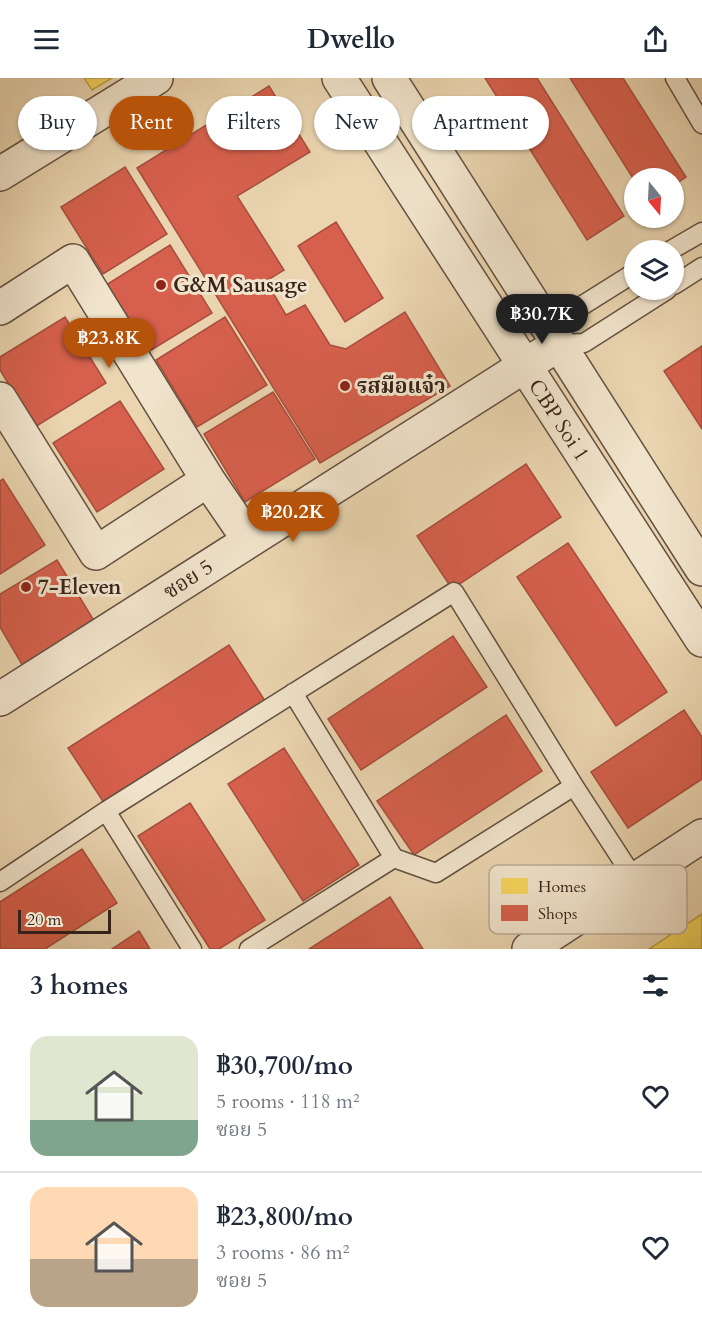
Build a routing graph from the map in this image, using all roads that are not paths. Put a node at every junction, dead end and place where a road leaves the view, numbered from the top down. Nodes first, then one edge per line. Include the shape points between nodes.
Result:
1 (156, 78) edge
2 (339, 78) edge
3 (389, 78) edge
4 (675, 78) edge
5 (702, 124) edge
6 (0, 174) edge
7 (702, 232) edge
8 (684, 242) edge
9 (702, 267) edge
10 (624, 279) edge
11 (684, 279) edge
12 (651, 300) edge
13 (0, 308) edge
14 (559, 344) junction
15 (525, 366) junction
16 (0, 399) edge
17 (208, 480) junction
18 (249, 540) junction
19 (702, 569) edge
20 (702, 640) edge
21 (293, 693) junction
22 (0, 699) edge
23 (574, 786) junction
24 (106, 811) junction
25 (702, 836) edge
26 (394, 858) junction
27 (625, 865) edge
28 (658, 865) edge
29 (0, 882) edge
30 (552, 934) edge
31 (192, 949) edge
32 (249, 949) edge
33 (529, 949) edge

1 - 6 street
2 - 15 street, CBP Soi 1
3 - 14 street, CBP Soi 1
4 - 5 lane
7 - 8 lane
9 - 11 lane
10 - 14 lane via 567,315
12 - 14 lane via 584,343
13 - 17 street via 73,261
14 - 15 street, ซอย 5
14 - 19 street, CBP Soi 1
15 - 18 street, ซอย 5
15 - 20 street, CBP Soi 1
16 - 17 street via 96,553
17 - 18 street
18 - 22 street, ซอย 5
21 - 23 lane via 454,592
21 - 24 lane
21 - 26 lane
23 - 26 lane via 436,873
23 - 27 lane
24 - 29 lane
24 - 31 lane
25 - 28 street
26 - 32 lane
30 - 33 street

